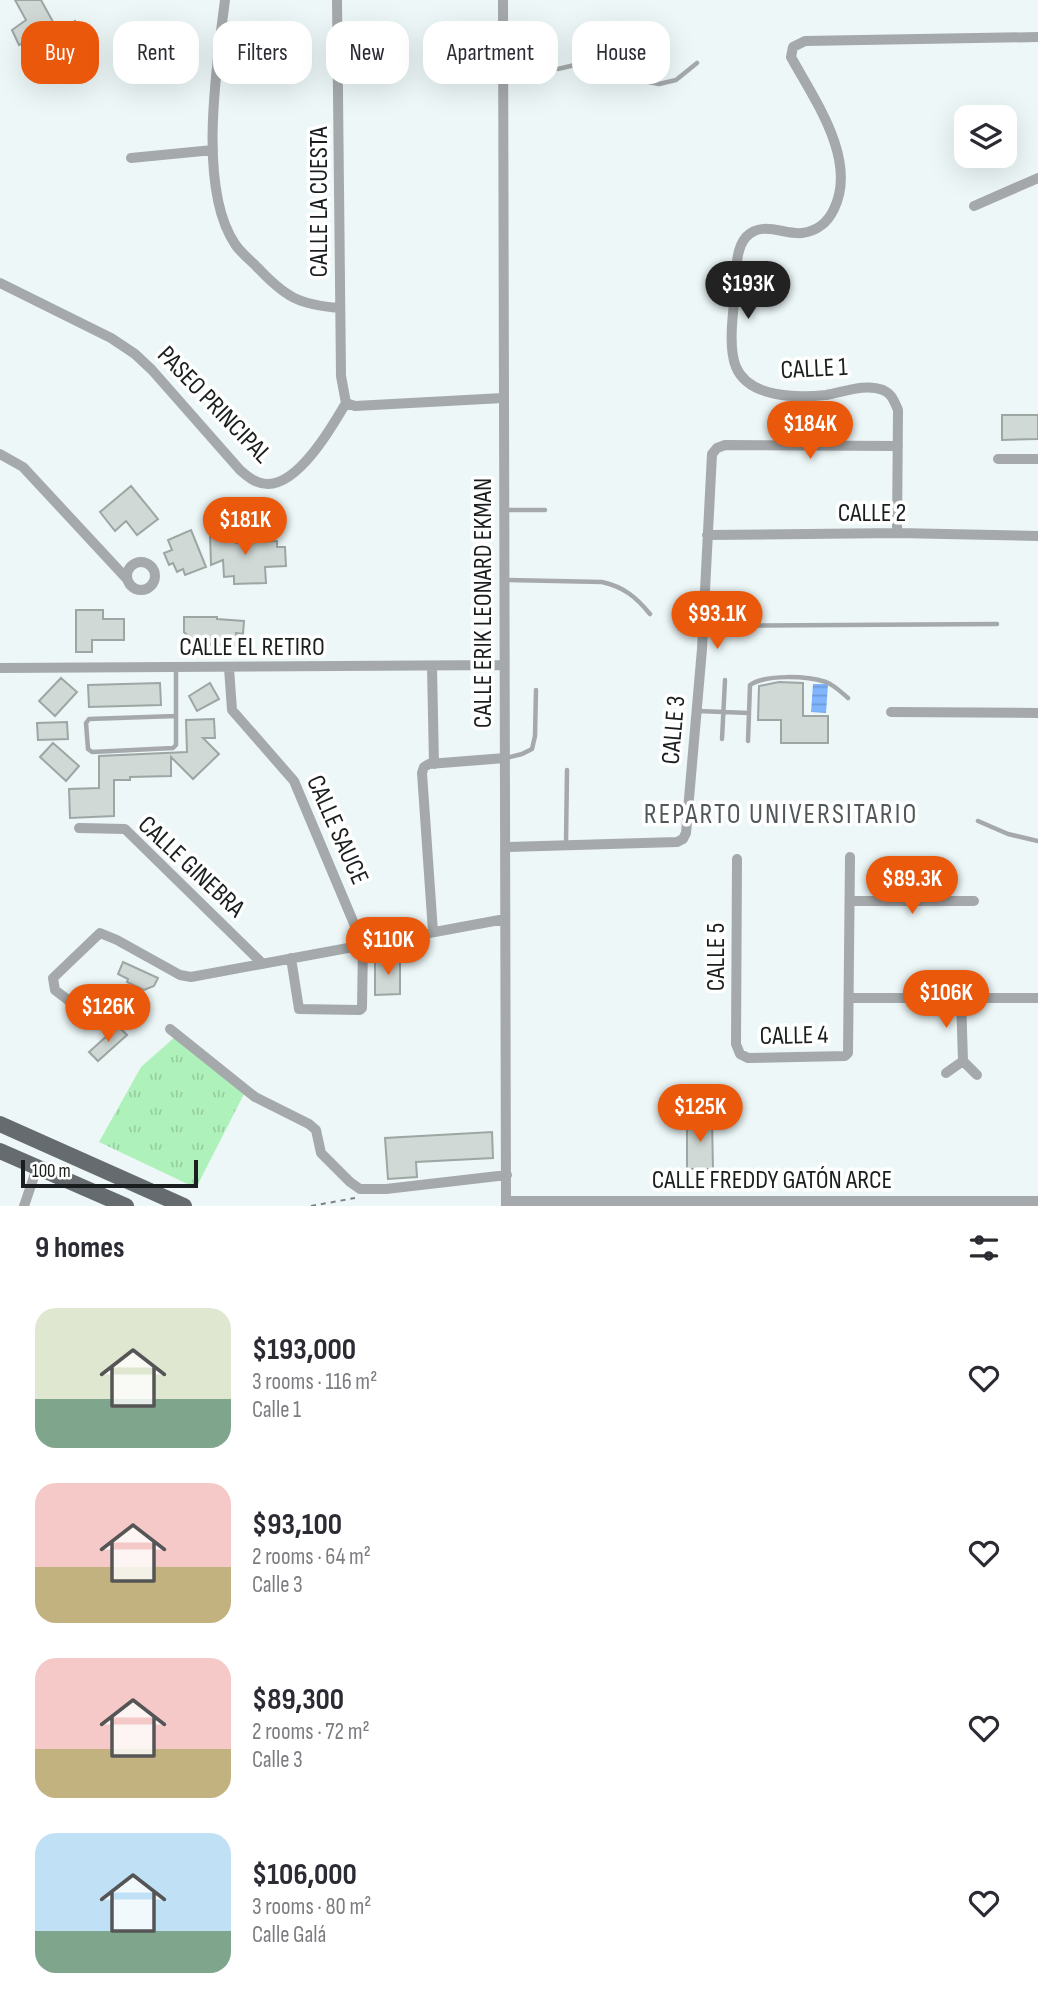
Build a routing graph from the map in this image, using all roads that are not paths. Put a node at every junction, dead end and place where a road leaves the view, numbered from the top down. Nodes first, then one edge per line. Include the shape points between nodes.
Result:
1 (225, 0) edge
2 (338, 0) edge
3 (503, 0) edge
4 (503, 21) edge
5 (1038, 37) edge
6 (697, 63) dead end
7 (558, 69) edge
8 (503, 84) edge
9 (213, 150) junction
10 (131, 158) dead end
11 (1038, 178) edge
12 (974, 206) dead end
13 (0, 283) edge
14 (340, 308) junction
15 (503, 398) junction
16 (346, 403) junction
17 (898, 446) junction
18 (0, 454) edge
19 (998, 459) dead end
20 (1038, 459) edge
21 (504, 510) junction
22 (545, 510) dead end
23 (897, 533) junction
24 (707, 535) junction
25 (1038, 536) edge
26 (127, 579) dead end
27 (504, 580) junction
28 (650, 614) dead end
29 (997, 624) dead end
30 (703, 626) junction
31 (432, 666) junction
32 (504, 666) junction
33 (0, 668) edge
34 (176, 668) junction
35 (229, 668) junction
36 (725, 680) dead end
37 (536, 690) dead end
38 (848, 698) dead end
39 (697, 711) junction
40 (891, 712) dead end
41 (723, 713) junction
42 (748, 713) junction
43 (1038, 713) edge
44 (176, 716) junction
45 (722, 739) dead end
46 (748, 741) dead end
47 (505, 758) junction
48 (429, 766) junction
49 (567, 771) dead end
50 (978, 821) dead end
51 (79, 828) dead end
52 (1038, 841) edge
53 (566, 845) junction
54 (506, 847) junction
55 (850, 857) dead end
56 (737, 859) dead end
57 (850, 901) junction
58 (974, 901) dead end
59 (505, 919) junction
60 (433, 932) junction
61 (363, 945) junction
62 (291, 958) junction
63 (263, 964) junction
64 (850, 998) junction
65 (961, 998) junction
66 (1038, 998) edge
67 (81, 1010) dead end
68 (170, 1030) dead end
69 (740, 1054) joint
70 (962, 1061) junction
71 (946, 1073) dead end
72 (976, 1075) dead end
73 (0, 1124) edge
74 (0, 1151) edge
75 (37, 1168) junction
76 (507, 1175) junction
77 (1038, 1201) edge
78 (506, 1203) edge
79 (24, 1206) edge
80 (126, 1206) edge
81 (184, 1206) edge

1 - 9 street
2 - 14 street, CALLE LA CUESTA
3 - 4 street, CALLE ERIK LEONARD EKMAN
5 - 17 street, CALLE 1 via 805,41 793,47 791,57 827,119 840,163 839,198 820,227 801,233 763,228 747,235 738,252 735,365 745,382 764,391 824,395 860,387 882,389 892,396 898,410
6 - 7 lane via 676,80 659,84 606,64
8 - 15 street, CALLE ERIK LEONARD EKMAN
9 - 10 street
9 - 14 street via 221,214 234,243 287,296 314,306
11 - 12 street
13 - 16 street, PASEO PRINCIPAL via 135,354 253,481 278,483 291,476
14 - 16 street, CALLE LA CUESTA
15 - 16 street
15 - 21 street, CALLE ERIK LEONARD EKMAN
17 - 23 street, CALLE 1
17 - 24 street, CALLE 3 via 717,448 712,454
18 - 26 street via 23,467
19 - 20 street
21 - 22 lane
21 - 27 street, CALLE ERIK LEONARD EKMAN
23 - 24 street, CALLE 2
23 - 25 street, CALLE 2
24 - 30 street, CALLE 3
27 - 28 lane via 609,583 633,594
27 - 32 street, CALLE ERIK LEONARD EKMAN
29 - 30 lane
30 - 39 street, CALLE 3
31 - 32 street, CALLE EL RETIRO
31 - 35 street, CALLE EL RETIRO
31 - 48 street
32 - 47 street, CALLE ERIK LEONARD EKMAN
33 - 34 street, CALLE EL RETIRO
34 - 35 street, CALLE EL RETIRO
34 - 44 lane
35 - 61 street, CALLE SAUCE via 232,710 294,781
36 - 41 lane
37 - 47 lane via 532,748
38 - 42 lane via 824,682 764,678 750,685
39 - 41 lane
39 - 53 street, CALLE 3 via 683,839
40 - 43 street
41 - 42 lane
41 - 45 lane
42 - 46 lane
44 - 44 lane via 176,745 171,749 92,752 88,748 89,719
47 - 48 street
47 - 54 street, CALLE ERIK LEONARD EKMAN
48 - 60 street via 422,773
49 - 53 lane
50 - 52 lane
51 - 63 street, CALLE GINEBRA via 125,829
53 - 54 street, CALLE 3
54 - 59 street, CALLE ERIK LEONARD EKMAN
55 - 57 street
56 - 69 street, CALLE 5 via 736,1044
57 - 58 street
57 - 64 street
59 - 60 street
59 - 76 street, CALLE ERIK LEONARD EKMAN
60 - 61 street
61 - 62 street
61 - 62 street via 360,1010 299,1009
62 - 63 street
63 - 67 street via 184,976 100,933 53,978 55,990
64 - 65 street
64 - 69 street, CALLE 4 via 845,1056 748,1058
65 - 66 street
65 - 70 street
68 - 76 street via 255,1097 309,1124 316,1130 321,1153 360,1189
70 - 71 street
70 - 72 street
73 - 81 main road
74 - 75 main road
75 - 79 street
75 - 80 main road
76 - 78 street, CALLE ERIK LEONARD EKMAN
77 - 78 street, CALLE FREDDY GATÓN ARCE

